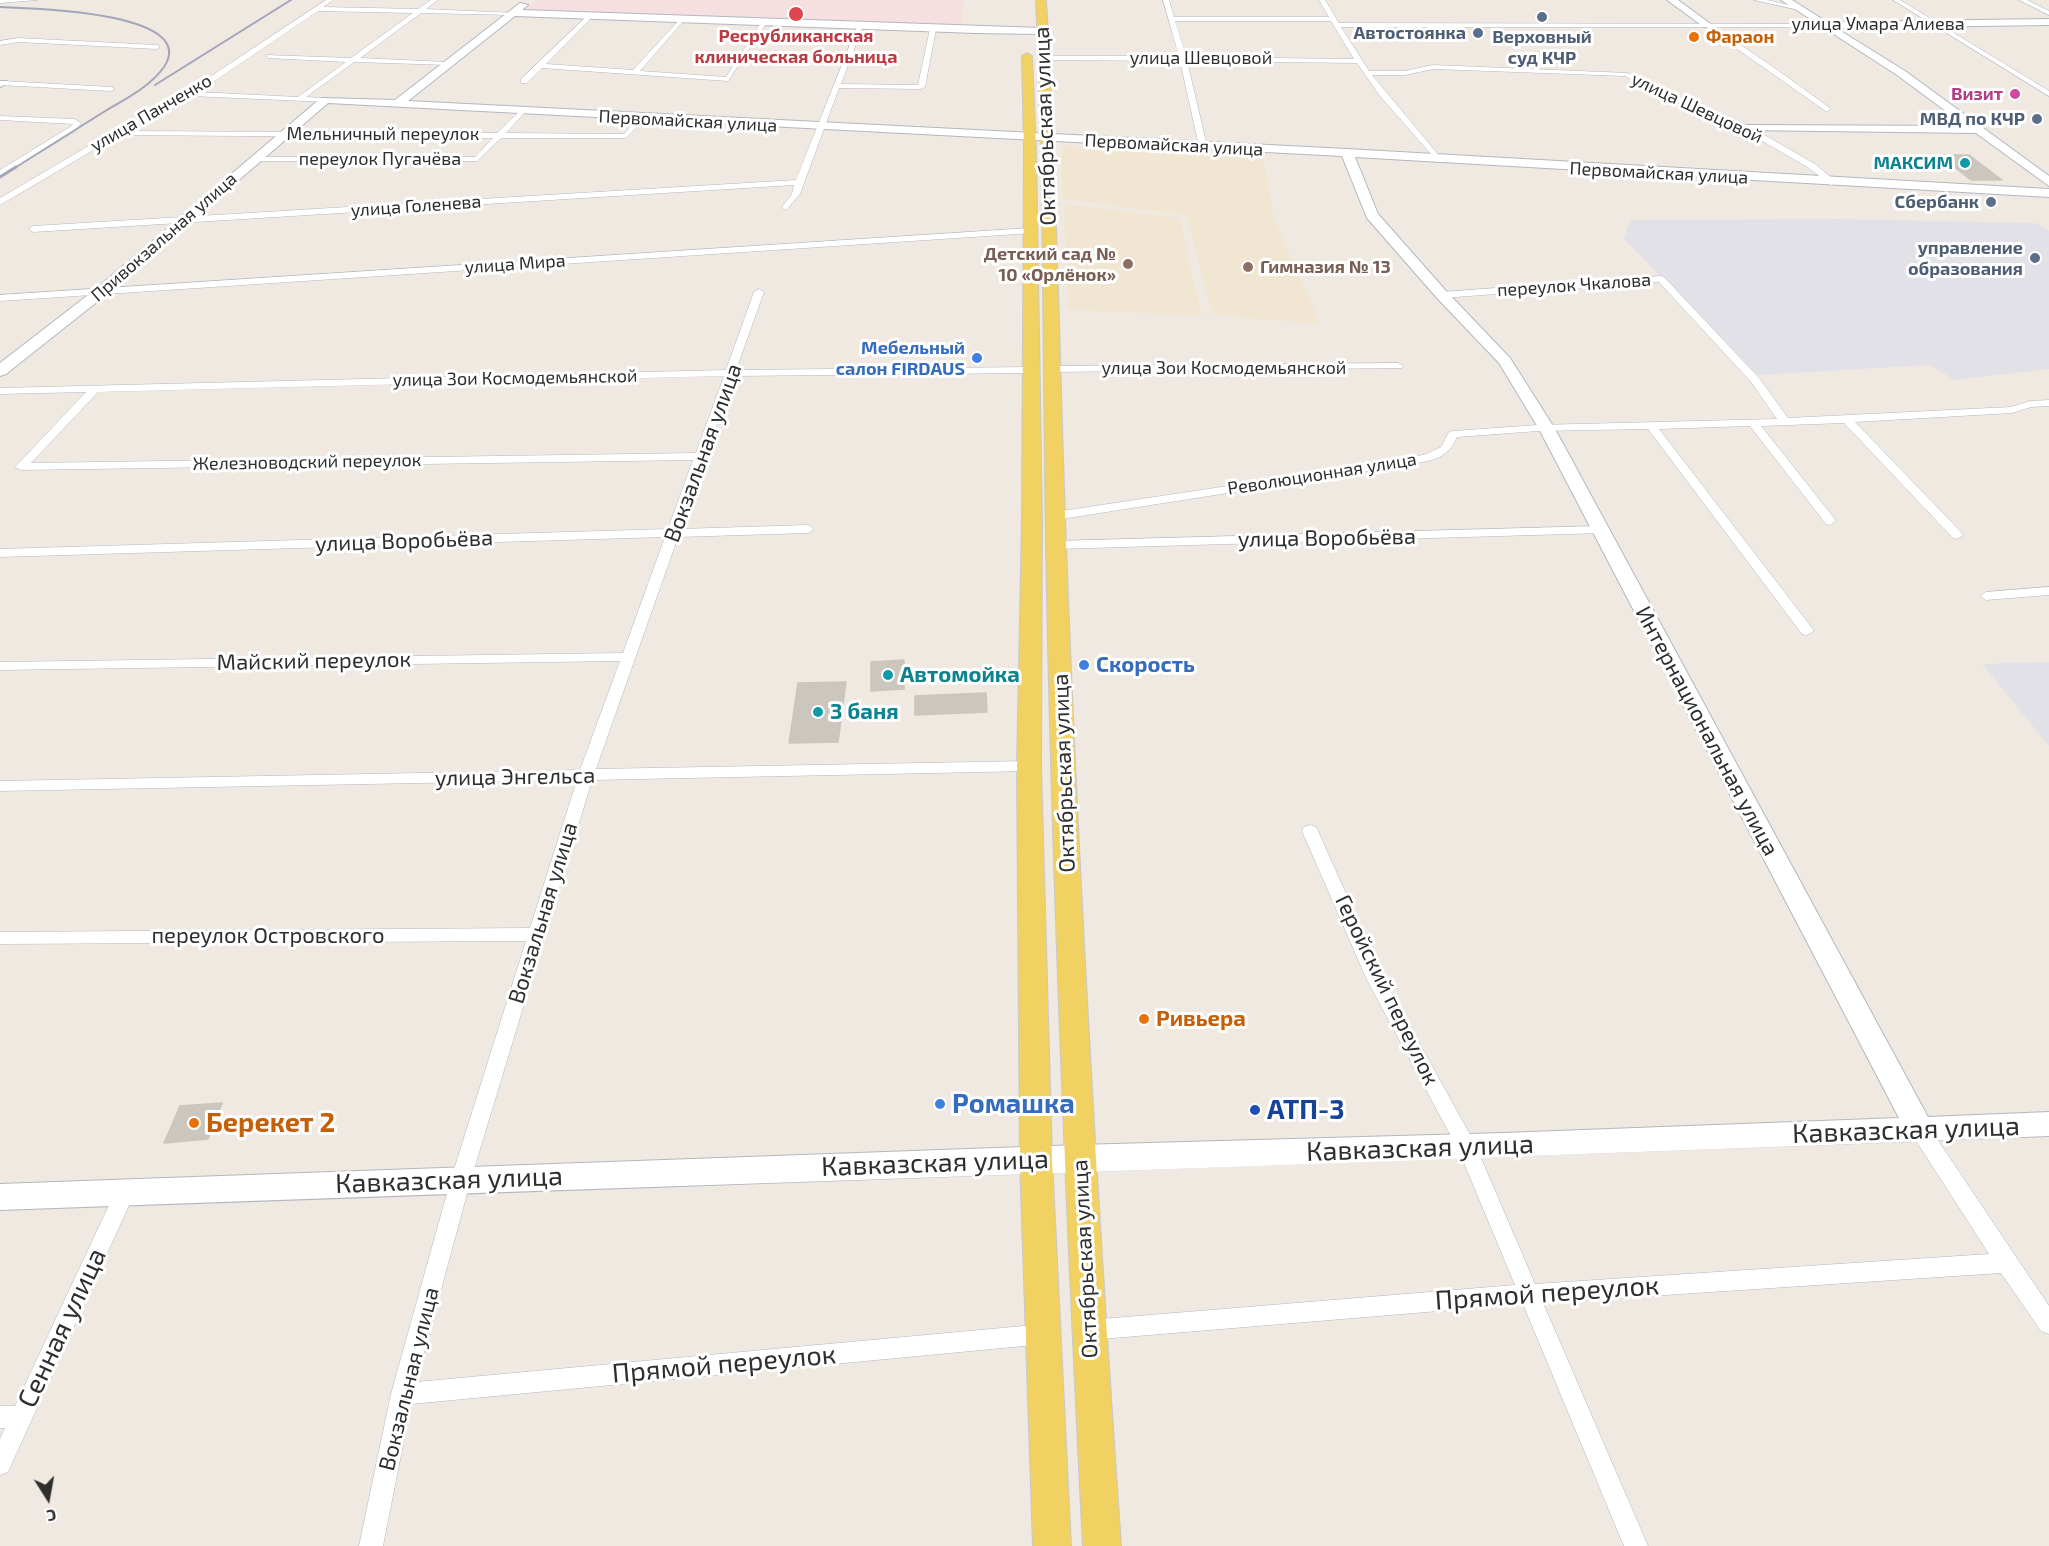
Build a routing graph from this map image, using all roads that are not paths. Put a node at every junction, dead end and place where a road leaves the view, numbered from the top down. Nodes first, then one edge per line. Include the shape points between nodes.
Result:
1 (330, 0) edge
2 (435, 0) edge
3 (529, 0) edge
4 (1026, 0) edge
5 (1041, 0) edge
6 (1166, 0) edge
7 (1322, 0) edge
8 (1672, 0) edge
9 (1756, 0) edge
10 (1786, 0) edge
11 (1896, 0) edge
12 (2022, 0) edge
13 (0, 1) edge
14 (32, 1) edge
15 (1799, 8) junction
16 (316, 9) junction
17 (421, 11) junction
18 (512, 13) junction
19 (2049, 13) edge
20 (591, 15) junction
21 (683, 18) junction
22 (1171, 19) junction
23 (764, 22) junction
24 (1335, 22) junction
25 (2049, 22) edge
26 (1824, 24) junction
27 (1938, 24) junction
28 (1707, 25) junction
29 (860, 28) junction
30 (933, 29) junction
31 (1034, 31) junction
32 (0, 43) edge
33 (157, 47) dead end
34 (268, 56) dead end
35 (1043, 58) junction
36 (1183, 58) junction
37 (351, 60) junction
38 (1359, 61) junction
39 (447, 64) junction
40 (540, 66) junction
41 (634, 73) junction
42 (1369, 73) junction
43 (524, 81) dead end
44 (1, 83) edge
45 (836, 86) junction
46 (111, 89) dead end
47 (190, 94) junction
48 (2049, 94) edge
49 (299, 99) junction
50 (325, 100) junction
51 (397, 104) junction
52 (1827, 110) dead end
53 (521, 112) junction
54 (0, 118) edge
55 (642, 118) junction
56 (821, 127) junction
57 (1746, 128) junction
58 (1978, 130) junction
59 (117, 133) junction
60 (284, 134) junction
61 (499, 135) junction
62 (1039, 138) junction
63 (1203, 146) junction
64 (1347, 153) junction
65 (255, 159) junction
66 (1438, 160) junction
67 (0, 174) edge
68 (799, 182) junction
69 (2049, 182) edge
70 (1834, 183) junction
71 (2049, 193) edge
72 (0, 202) edge
73 (786, 207) dead end
74 (185, 220) junction
75 (33, 229) dead end
76 (1030, 231) junction
77 (102, 291) junction
78 (759, 292) dead end
79 (1442, 295) junction
80 (0, 298) edge
81 (1398, 366) dead end
82 (1052, 369) junction
83 (1030, 370) junction
84 (0, 371) edge
85 (732, 373) junction
86 (96, 388) junction
87 (0, 391) edge
88 (2049, 403) edge
89 (1848, 421) junction
90 (1785, 422) junction
91 (1753, 423) junction
92 (1651, 426) junction
93 (1547, 429) junction
94 (702, 456) junction
95 (1055, 516) junction
96 (1830, 521) dead end
97 (808, 530) dead end
98 (1599, 530) junction
99 (674, 533) junction
100 (1957, 535) dead end
101 (1056, 545) junction
102 (0, 553) edge
103 (2049, 591) edge
104 (1986, 596) dead end
105 (1807, 631) dead end
106 (629, 657) junction
107 (0, 666) edge
108 (1029, 766) junction
109 (586, 776) junction
110 (0, 786) edge
111 (1310, 831) dead end
112 (537, 934) junction
113 (0, 938) edge
114 (2049, 1124) edge
115 (1920, 1130) junction
116 (1467, 1148) junction
117 (1079, 1158) junction
118 (1036, 1160) junction
119 (461, 1179) junction
120 (125, 1192) junction
121 (0, 1197) edge
122 (2006, 1263) junction
123 (1529, 1294) junction
124 (2049, 1324) edge
125 (1089, 1330) junction
126 (1045, 1334) junction
127 (402, 1394) junction
128 (10, 1417) edge
129 (0, 1464) edge
130 (371, 1546) edge
131 (1052, 1546) edge
132 (1102, 1546) edge
133 (1636, 1546) edge

1 - 16 street, улица Панченко
2 - 17 street
3 - 18 street
4 - 31 main road, Октябрьская улица
5 - 31 main road, Октябрьская улица
6 - 22 street
7 - 24 street
8 - 28 street
9 - 15 street
10 - 15 street
11 - 27 street
12 - 19 street
13 - 14 street
15 - 26 street
16 - 17 street
16 - 47 street, улица Панченко
17 - 18 street
17 - 37 street
18 - 20 street
18 - 39 street
20 - 21 street
20 - 40 street
21 - 23 street
21 - 41 street
22 - 24 street, улица Умара Алиева
22 - 36 street
23 - 29 street
23 - 41 street via 726,82
24 - 28 street, улица Умара Алиева
24 - 38 street
25 - 27 street, улица Умара Алиева
26 - 27 street, улица Умара Алиева
26 - 28 street, улица Умара Алиева
26 - 58 street via 1901,73
27 - 48 street
28 - 52 street
29 - 30 street
29 - 45 street
30 - 31 street
30 - 45 street via 921,87
31 - 35 main road, Октябрьская улица
31 - 62 main road, Октябрьская улица
32 - 33 street via 18,40
34 - 37 street
35 - 36 street, улица Шевцовой
35 - 62 main road, Октябрьская улица
36 - 38 street, улица Шевцовой
36 - 63 street
37 - 39 street
37 - 49 street
38 - 42 street
39 - 51 street
40 - 41 street
40 - 43 street
42 - 57 street, улица Шевцовой via 1405,73 1433,67 1626,74
42 - 66 street
44 - 46 street
45 - 56 street
47 - 49 street, Первомайская улица
47 - 59 street, улица Панченко
49 - 50 street, Первомайская улица
50 - 51 street, Первомайская улица
50 - 60 street, Привокзальная улица
51 - 53 street, Первомайская улица
53 - 55 street, Первомайская улица
53 - 61 street, переулок Пугачёва
54 - 67 street via 77,123
55 - 56 street, Первомайская улица
55 - 61 street, Мельничный переулок via 626,136
56 - 62 street, Первомайская улица
56 - 68 street
57 - 58 street
57 - 70 street, улица Шевцовой via 1812,165
58 - 69 street
59 - 60 street, Мельничный переулок
59 - 72 street, улица Панченко
60 - 61 street, Мельничный переулок
60 - 65 street, Привокзальная улица
61 - 65 street, переулок Пугачёва via 477,159
62 - 63 street, Первомайская улица
62 - 76 main road, Октябрьская улица
62 - 82 main road, Октябрьская улица
63 - 64 street, Первомайская улица
64 - 66 street, Первомайская улица
64 - 79 street, Интернациональная улица via 1372,215
65 - 74 street, Привокзальная улица
66 - 70 street, Первомайская улица
68 - 73 street
68 - 74 street, улица Голенева
70 - 71 street, Первомайская улица
74 - 75 street, улица Голенева
74 - 77 street, Привокзальная улица
76 - 77 street, улица Мира
76 - 83 main road, Октябрьская улица
77 - 80 street, улица Мира
77 - 84 street, Привокзальная улица
78 - 85 street, Вокзальная улица
79 - 90 street, переулок Чкалова via 1661,279 1755,380
79 - 93 street, Интернациональная улица via 1505,362
81 - 82 street, улица Зои Космодемьянской
82 - 95 main road, Октябрьская улица
83 - 85 street, улица Зои Космодемьянской
83 - 108 main road, Октябрьская улица
85 - 86 street, улица Зои Космодемьянской
85 - 94 street, Вокзальная улица
86 - 87 street, улица Зои Космодемьянской
86 - 94 street, Железноводский переулок via 21,467
88 - 89 street, Революционная улица via 2012,410
89 - 90 street, Революционная улица
89 - 100 street
90 - 91 street, Революционная улица
91 - 92 street, Революционная улица
91 - 96 street
92 - 93 street, Революционная улица
92 - 105 street
93 - 95 street, Революционная улица via 1453,434 1446,449 1407,462
93 - 98 street, Интернациональная улица
94 - 99 street, Вокзальная улица
95 - 101 main road, Октябрьская улица
97 - 99 street, улица Воробьёва
98 - 101 street, улица Воробьёва
98 - 115 street, Интернациональная улица
99 - 102 street, улица Воробьёва
99 - 106 street, Вокзальная улица
101 - 117 main road, Октябрьская улица
103 - 104 street
106 - 107 street, Майский переулок
106 - 109 street, Вокзальная улица
108 - 109 street, улица Энгельса
108 - 118 main road, Октябрьская улица
109 - 110 street, улица Энгельса
109 - 112 street, Вокзальная улица
111 - 116 street, Геройский переулок via 1376,980
112 - 113 street, переулок Островского
112 - 119 street, Вокзальная улица
114 - 115 street, Кавказская улица
115 - 116 street, Кавказская улица
115 - 122 street, Интернациональная улица
116 - 117 street, Кавказская улица
116 - 123 street, Геройский переулок
117 - 118 street, Кавказская улица
117 - 125 main road, Октябрьская улица
118 - 119 street, Кавказская улица
118 - 126 main road, Октябрьская улица
119 - 120 street, Кавказская улица
119 - 127 street, Вокзальная улица
120 - 121 street, Кавказская улица
120 - 128 street, Сенная улица
122 - 123 street, Прямой переулок
122 - 124 street, Интернациональная улица
123 - 125 street, Прямой переулок
123 - 133 street, Геройский переулок
125 - 132 main road, Октябрьская улица
126 - 127 street, Прямой переулок
126 - 131 main road, Октябрьская улица
127 - 130 street, Вокзальная улица
128 - 129 street, Сенная улица

